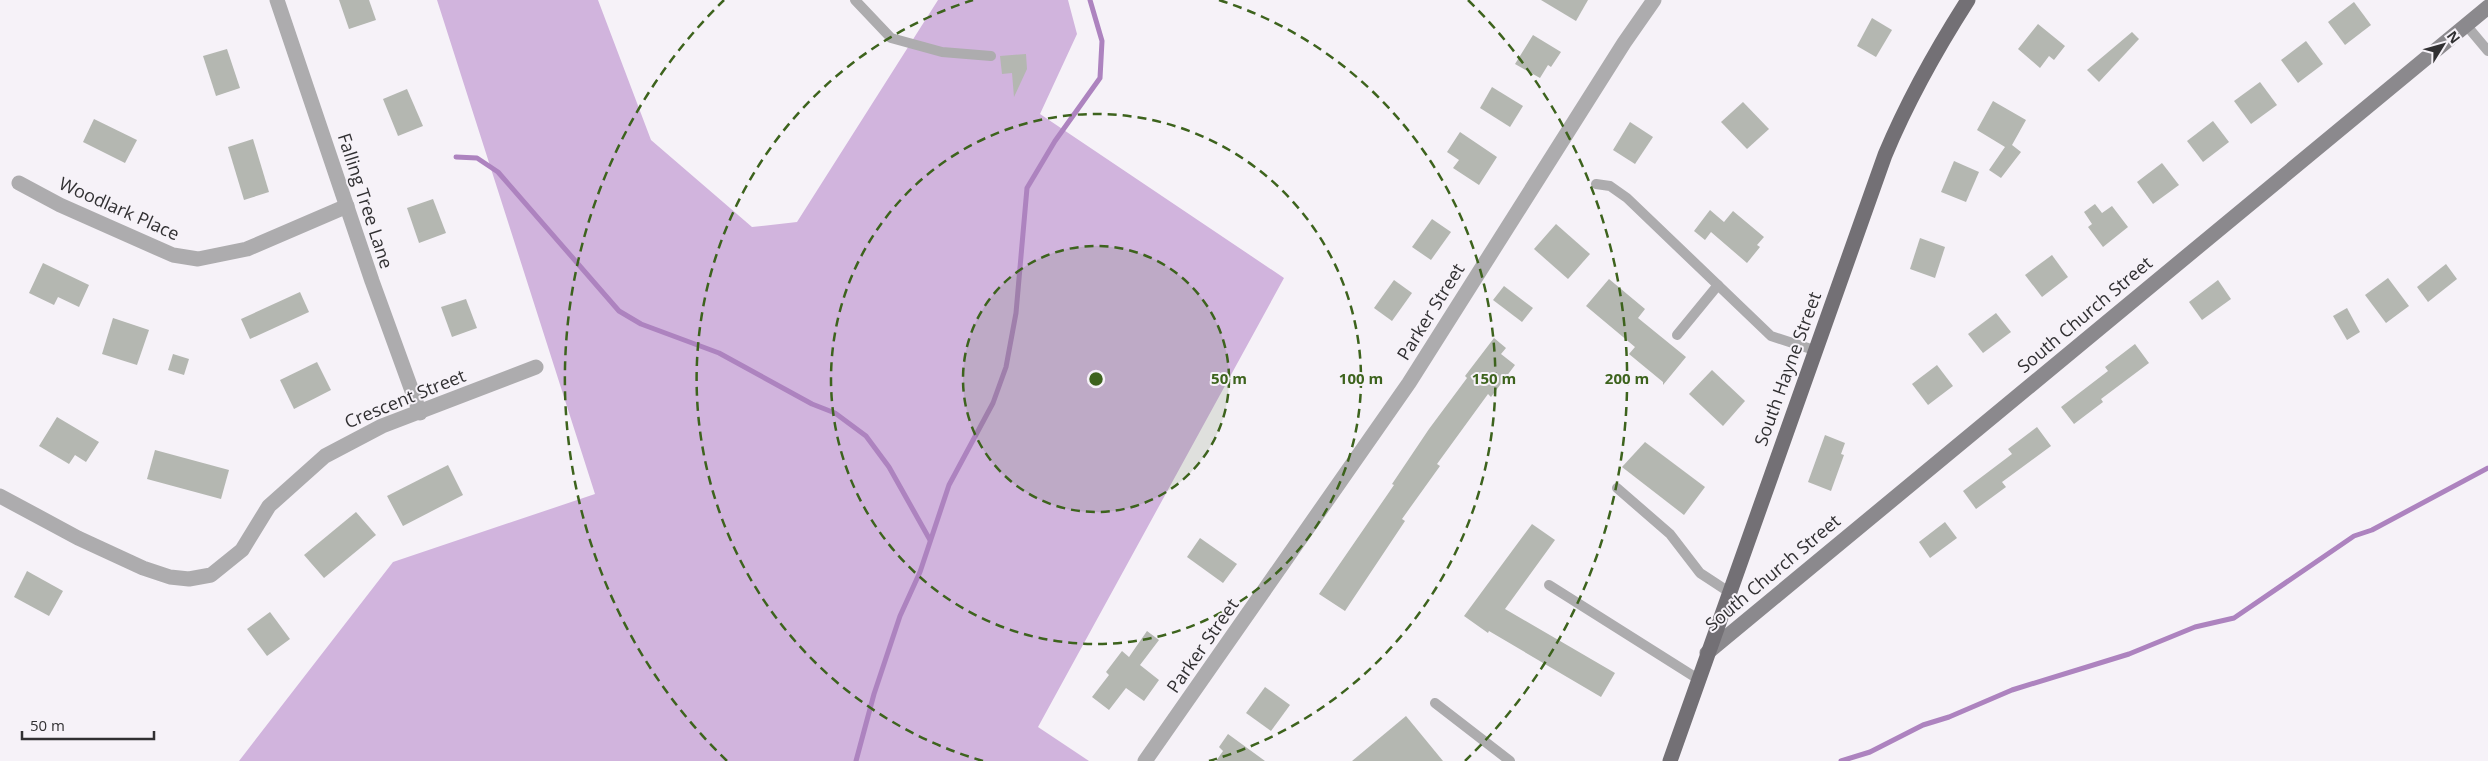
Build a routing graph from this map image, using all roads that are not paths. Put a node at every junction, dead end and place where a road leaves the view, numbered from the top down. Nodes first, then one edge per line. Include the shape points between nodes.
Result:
1 (277, 0) edge
2 (855, 0) edge
3 (1654, 0) edge
4 (1968, 0) edge
5 (2488, 7) edge
6 (2467, 26) junction
7 (2488, 51) edge
8 (991, 56) dead end
9 (19, 182) dead end
10 (1596, 184) dead end
11 (347, 206) junction
12 (1718, 285) junction
13 (1677, 335) dead end
14 (1814, 350) junction
15 (536, 367) dead end
16 (420, 413) junction
17 (1617, 488) dead end
18 (0, 496) edge
19 (1549, 585) dead end
20 (1729, 592) junction
21 (1707, 652) junction
22 (1698, 679) junction
23 (1434, 703) dead end
24 (1145, 761) edge
25 (1510, 761) edge
26 (1670, 761) edge

1 - 11 street, Falling Tree Lane
2 - 8 lane via 891,38 942,52
3 - 24 street, Parker Street via 1409,383
4 - 14 main road, South Hayne Street via 1936,50 1903,112
5 - 6 street, South Church Street
6 - 7 lane
6 - 21 street, South Church Street via 2327,138
9 - 11 street, Woodlark Place via 60,205 173,255 198,259 247,248
10 - 12 lane via 1610,186 1627,198
11 - 16 street, Falling Tree Lane
12 - 13 lane
12 - 14 lane via 1772,336
14 - 20 main road, South Hayne Street
15 - 16 street, Crescent Street
16 - 18 street, Crescent Street via 382,426 325,456 269,506 242,550 211,575 170,578 143,568
17 - 20 lane via 1670,534 1700,573
19 - 22 lane
20 - 21 main road, South Hayne Street
21 - 22 main road, South Hayne Street
22 - 26 main road, South Hayne Street
23 - 25 lane

